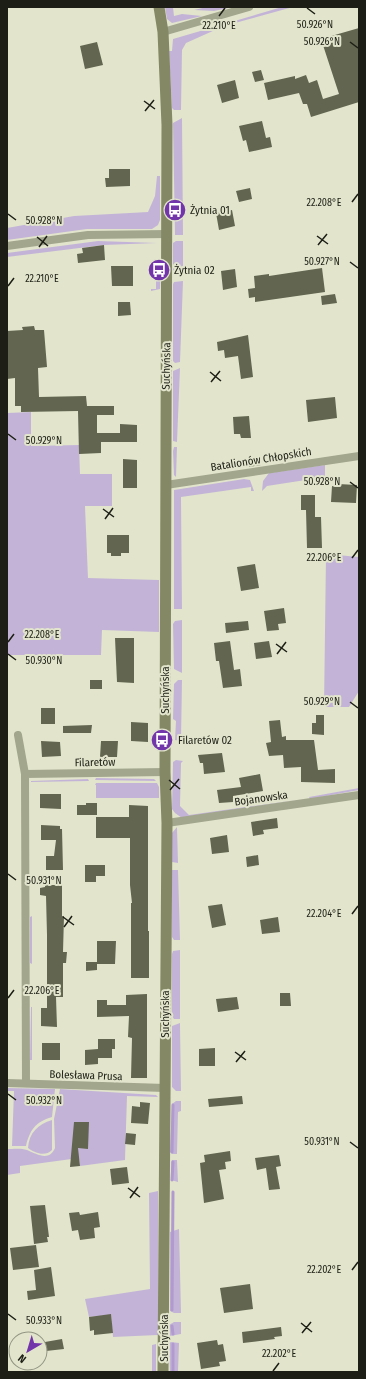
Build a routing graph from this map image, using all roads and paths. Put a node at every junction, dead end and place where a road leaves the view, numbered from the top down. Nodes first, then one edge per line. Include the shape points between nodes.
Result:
1 (159, 7) edge
2 (249, 7) edge
3 (163, 32) junction
4 (168, 234) junction
5 (7, 246) edge
6 (359, 456) edge
7 (166, 485) junction
8 (18, 734) dead end
9 (165, 772) junction
10 (25, 774) junction
11 (359, 794) edge
12 (167, 823) junction
13 (26, 1082) junction
14 (7, 1083) edge
15 (165, 1088) junction
16 (163, 1372) edge

1 - 3 street, Suchyńska
2 - 3 street
3 - 4 street, Suchyńska via 168,125
4 - 5 street via 95,234
4 - 7 street, Suchyńska
6 - 7 street, Batalionów Chłopskich
7 - 9 street, Suchyńska
8 - 10 street
9 - 10 street, Filaretów
9 - 12 street, Suchyńska
10 - 13 street
11 - 12 street, Bojanowska
12 - 15 street, Suchyńska
13 - 14 street, Bolesława Prusa
13 - 15 street, Bolesława Prusa
15 - 16 street, Suchyńska

